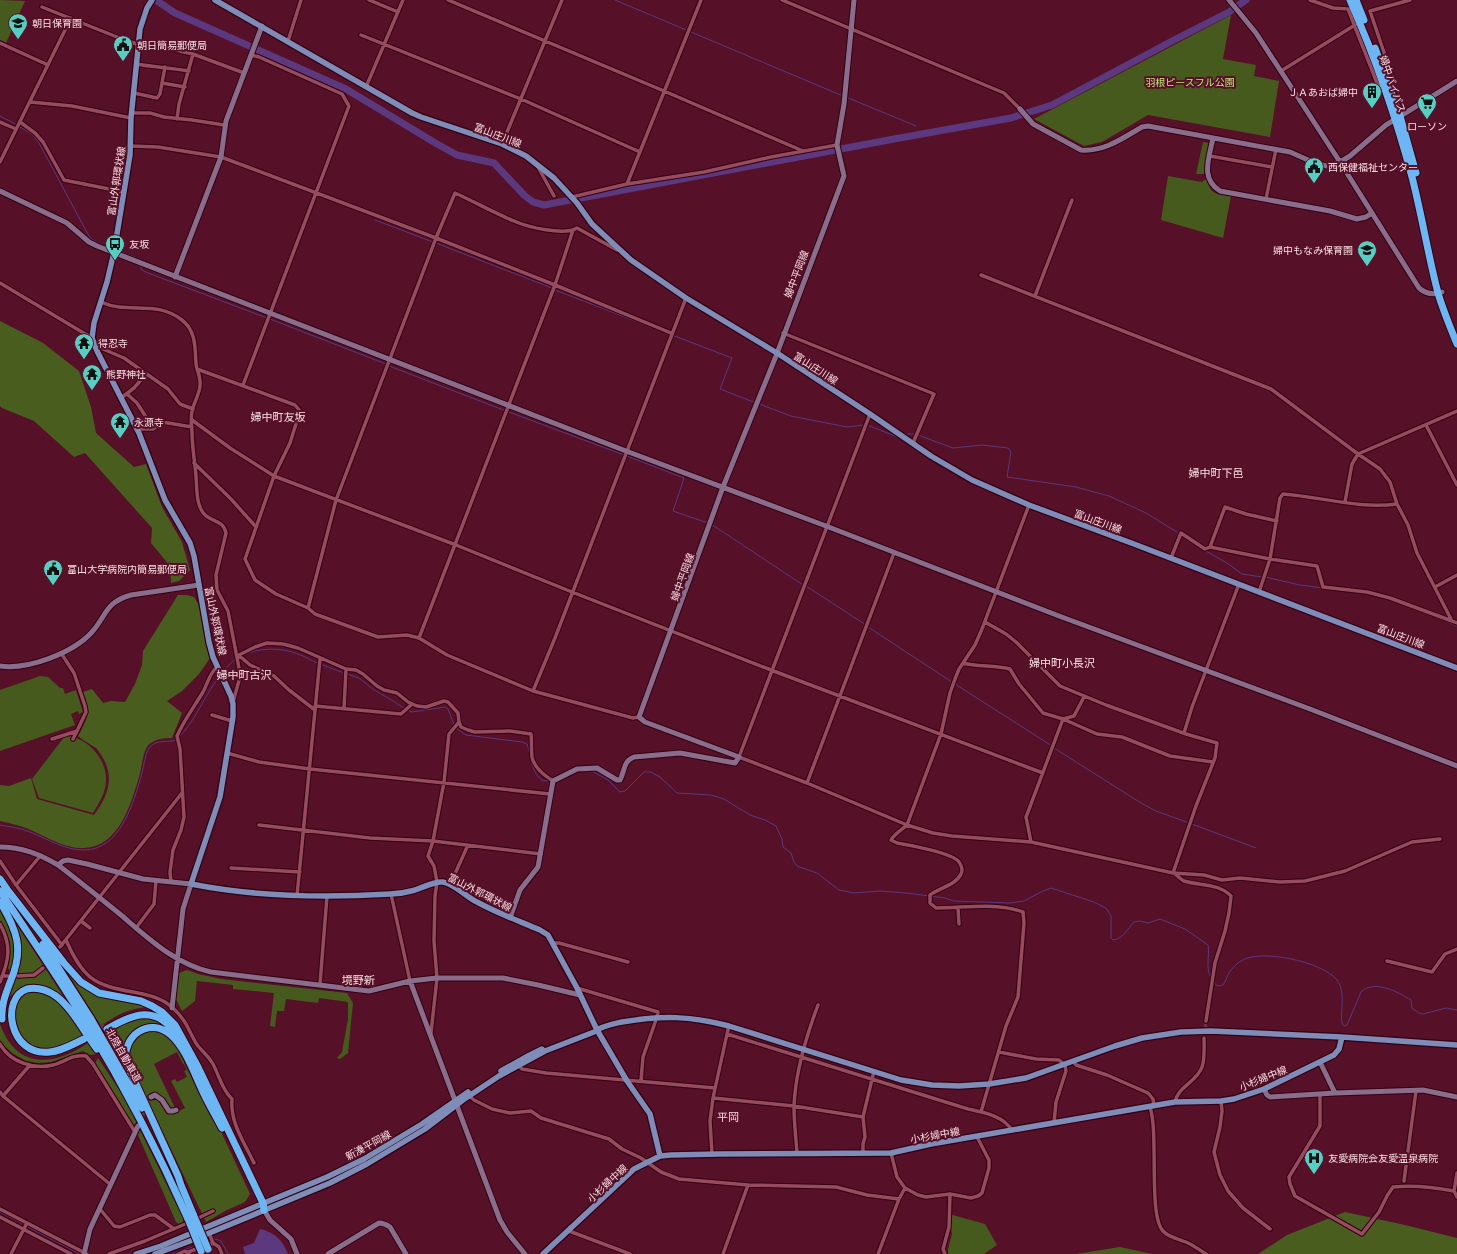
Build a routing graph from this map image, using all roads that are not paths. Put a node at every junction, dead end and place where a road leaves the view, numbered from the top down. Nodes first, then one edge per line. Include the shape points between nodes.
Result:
1 (215, 0) edge
2 (301, 0) edge
3 (369, 0) edge
4 (403, 0) edge
5 (448, 0) edge
6 (562, 0) edge
7 (701, 0) edge
8 (782, 0) edge
9 (854, 0) edge
10 (1310, 0) edge
11 (1350, 0) edge
12 (1356, 0) edge
13 (1410, 0) edge
14 (150, 1) edge
15 (1230, 2) edge
16 (228, 3) edge
17 (42, 7) dead end
18 (398, 12) junction
19 (71, 18) junction
20 (1355, 25) junction
21 (262, 26) junction
22 (852, 29) junction
23 (361, 35) dead end
24 (288, 41) junction
25 (545, 41) junction
26 (0, 43) edge
27 (138, 44) junction
28 (385, 44) junction
29 (194, 54) junction
30 (251, 54) junction
31 (136, 64) junction
32 (48, 65) junction
33 (165, 68) junction
34 (189, 71) junction
35 (1281, 71) junction
36 (244, 73) junction
37 (1457, 81) edge
38 (162, 83) junction
39 (185, 87) junction
40 (366, 87) junction
41 (1387, 88) junction
42 (664, 90) junction
43 (134, 93) junction
44 (521, 99) junction
45 (30, 102) junction
46 (1020, 109) joint
47 (132, 115) junction
48 (1397, 118) junction
49 (177, 119) junction
50 (0, 122) edge
51 (20, 122) junction
52 (224, 125) junction
53 (16, 129) junction
54 (1213, 138) junction
55 (502, 144) junction
56 (837, 145) junction
57 (131, 146) junction
58 (1276, 149) junction
59 (803, 151) junction
60 (640, 152) junction
61 (1210, 156) junction
62 (221, 157) junction
63 (0, 162) edge
64 (1340, 162) junction
65 (536, 163) junction
66 (1272, 167) junction
67 (627, 184) junction
68 (0, 191) edge
69 (124, 192) junction
70 (316, 192) junction
71 (554, 196) dead end
72 (572, 197) junction
73 (1266, 199) junction
74 (1072, 200) dead end
75 (1372, 213) junction
76 (573, 230) junction
77 (436, 238) junction
78 (114, 252) junction
79 (623, 253) junction
80 (981, 275) dead end
81 (175, 276) junction
82 (0, 283) edge
83 (555, 285) junction
84 (1440, 293) junction
85 (1035, 296) junction
86 (686, 298) junction
87 (101, 302) junction
88 (270, 314) junction
89 (1457, 332) edge
90 (672, 333) junction
91 (784, 333) junction
92 (92, 338) junction
93 (1457, 344) edge
94 (95, 345) junction
95 (777, 354) junction
96 (389, 359) junction
97 (197, 369) junction
98 (146, 374) junction
99 (243, 385) junction
100 (127, 394) junction
101 (121, 398) junction
102 (508, 405) junction
103 (193, 409) junction
104 (1457, 411) edge
105 (870, 414) junction
106 (192, 420) junction
107 (1426, 425) junction
108 (156, 426) junction
109 (192, 428) junction
110 (137, 429) junction
111 (913, 443) junction
112 (626, 451) junction
113 (1358, 454) junction
114 (194, 463) junction
115 (274, 476) junction
116 (1457, 485) edge
117 (723, 488) junction
118 (336, 500) junction
119 (1345, 502) junction
120 (1397, 504) junction
121 (1029, 505) junction
122 (1277, 521) junction
123 (256, 526) junction
124 (826, 526) junction
125 (456, 545) junction
126 (1210, 547) junction
127 (894, 553) junction
128 (1171, 558) junction
129 (1270, 559) junction
130 (1457, 575) edge
131 (1239, 584) junction
132 (199, 585) junction
133 (1434, 587) junction
134 (996, 591) junction
135 (572, 592) junction
136 (1260, 592) junction
137 (308, 608) junction
138 (1452, 621) junction
139 (985, 622) junction
140 (1457, 623) edge
141 (672, 631) junction
142 (419, 638) junction
143 (60, 653) junction
144 (237, 656) junction
145 (320, 659) junction
146 (963, 663) junction
147 (0, 666) edge
148 (217, 667) junction
149 (1457, 668) edge
150 (346, 669) junction
151 (771, 670) junction
152 (1206, 671) junction
153 (532, 691) junction
154 (841, 695) junction
155 (1084, 696) junction
156 (232, 704) junction
157 (412, 704) junction
158 (315, 708) junction
159 (344, 708) junction
160 (212, 715) dead end
161 (639, 717) junction
162 (1063, 720) junction
163 (232, 721) junction
164 (458, 722) junction
165 (77, 731) junction
166 (1184, 733) junction
167 (941, 734) junction
168 (52, 739) dead end
169 (73, 739) dead end
170 (227, 753) junction
171 (739, 757) junction
172 (1214, 762) junction
173 (1457, 766) edge
174 (310, 769) junction
175 (1043, 773) junction
176 (553, 781) junction
177 (444, 782) junction
178 (807, 783) junction
179 (182, 793) junction
180 (550, 794) junction
181 (259, 825) dead end
182 (908, 825) junction
183 (304, 830) junction
184 (1440, 839) dead end
185 (433, 841) junction
186 (1031, 842) junction
187 (468, 845) junction
188 (0, 847) edge
189 (541, 854) junction
190 (41, 855) junction
191 (0, 861) edge
192 (58, 865) junction
193 (231, 868) dead end
194 (119, 872) junction
195 (300, 872) junction
196 (1173, 873) junction
197 (0, 879) edge
198 (156, 881) junction
199 (171, 882) junction
200 (437, 882) junction
201 (191, 884) junction
202 (450, 885) junction
203 (16, 886) junction
204 (0, 891) edge
205 (9, 892) junction
206 (391, 894) junction
207 (297, 896) junction
208 (327, 896) junction
209 (99, 898) junction
210 (0, 902) edge
211 (958, 908) junction
212 (510, 918) junction
213 (81, 921) junction
214 (0, 924) edge
215 (959, 924) dead end
216 (90, 928) dead end
217 (136, 928) junction
218 (66, 940) junction
219 (552, 943) junction
220 (1457, 948) edge
221 (178, 959) junction
222 (1387, 961) dead end
223 (628, 962) dead end
224 (43, 968) dead end
225 (2, 976) junction
226 (8, 976) dead end
227 (18, 976) dead end
228 (437, 978) junction
229 (0, 982) edge
230 (410, 982) junction
231 (320, 984) junction
232 (577, 988) junction
233 (580, 995) junction
234 (818, 1005) dead end
235 (172, 1008) junction
236 (657, 1017) junction
237 (1206, 1021) tunnel mouth
238 (175, 1025) junction
239 (3, 1026) dead end
240 (730, 1026) junction
241 (597, 1030) junction
242 (727, 1034) junction
243 (430, 1037) junction
244 (1342, 1037) junction
245 (1204, 1038) tunnel mouth
246 (0, 1044) edge
247 (15, 1045) dead end
248 (1457, 1045) edge
249 (804, 1049) junction
250 (182, 1050) junction
251 (999, 1052) junction
252 (802, 1057) junction
253 (1073, 1061) junction
254 (1320, 1062) junction
255 (30, 1065) junction
256 (1065, 1065) junction
257 (518, 1066) junction
258 (874, 1071) junction
259 (872, 1079) junction
260 (627, 1080) junction
261 (641, 1081) junction
262 (989, 1084) junction
263 (123, 1087) junction
264 (715, 1088) junction
265 (1264, 1089) junction
266 (1416, 1091) junction
267 (0, 1092) edge
268 (1335, 1093) junction
269 (1320, 1095) junction
270 (3, 1096) junction
271 (469, 1096) junction
272 (151, 1097) dead end
273 (1457, 1097) edge
274 (713, 1098) junction
275 (1221, 1101) junction
276 (1175, 1102) junction
277 (456, 1103) junction
278 (794, 1106) junction
279 (1152, 1106) junction
280 (176, 1110) dead end
281 (981, 1112) junction
282 (863, 1117) junction
283 (1054, 1123) junction
284 (138, 1126) tunnel mouth
285 (1012, 1131) junction
286 (135, 1132) junction
287 (977, 1137) junction
288 (863, 1153) junction
289 (890, 1153) junction
290 (712, 1154) junction
291 (797, 1154) junction
292 (660, 1156) junction
293 (646, 1162) junction
294 (254, 1163) dead end
295 (1457, 1173) edge
296 (1404, 1181) dead end
297 (111, 1185) junction
298 (748, 1185) junction
299 (182, 1188) junction
300 (905, 1188) junction
301 (1454, 1192) junction
302 (950, 1194) junction
303 (1457, 1196) edge
304 (899, 1200) junction
305 (262, 1206) junction
306 (0, 1209) edge
307 (100, 1209) junction
308 (213, 1211) dead end
309 (0, 1217) edge
310 (191, 1217) junction
311 (27, 1223) junction
312 (174, 1228) junction
313 (24, 1229) junction
314 (1270, 1229) dead end
315 (569, 1232) junction
316 (209, 1233) junction
317 (214, 1242) junction
318 (78, 1251) edge
319 (205, 1252) edge
320 (85, 1253) edge
321 (189, 1253) edge
322 (11, 1254) edge
323 (71, 1254) edge
324 (109, 1254) edge
325 (136, 1254) edge
326 (155, 1254) edge
327 (178, 1254) edge
328 (222, 1254) edge
329 (297, 1254) edge
330 (328, 1254) edge
331 (406, 1254) edge
332 (525, 1254) edge
333 (543, 1254) edge
334 (630, 1254) edge
335 (723, 1254) edge
336 (878, 1254) edge
337 (945, 1254) edge
338 (1206, 1254) edge

1 - 16 main road, 富山庄川線
2 - 24 street
3 - 18 street
4 - 18 street
5 - 25 street
6 - 25 street
7 - 42 street
8 - 22 street
9 - 22 street, 婦中平岡線
10 - 20 street via 1333,8 1348,9
11 - 41 highway, 婦中バイパス
12 - 41 highway, 婦中バイパス
13 - 41 street via 1370,11 1392,76
14 - 27 main road, 富山外郭環状線 via 140,29
15 - 35 street
16 - 21 main road, 富山庄川線
17 - 19 street
18 - 28 street
19 - 27 street
19 - 32 street
20 - 35 street
20 - 41 street via 1376,83
21 - 24 main road, 富山庄川線
21 - 30 street
22 - 46 street via 1004,93
22 - 56 street, 婦中平岡線
23 - 28 street
24 - 40 main road, 富山庄川線
25 - 42 street
25 - 44 street
26 - 32 street
27 - 29 street via 144,43
27 - 31 main road, 富山外郭環状線
28 - 40 street
28 - 44 street
29 - 34 street
29 - 36 street
30 - 36 street
30 - 70 street via 342,94 349,106
31 - 33 street
31 - 43 main road, 富山外郭環状線
32 - 45 street
33 - 34 street
33 - 38 street
34 - 39 street
35 - 64 street
36 - 52 street
37 - 48 street
38 - 39 street
38 - 43 street via 157,98
39 - 49 street
40 - 55 main road, 富山庄川線 via 421,117
41 - 48 highway, 婦中バイパス
42 - 59 street
42 - 60 street
43 - 47 main road, 富山外郭環状線
44 - 55 street
44 - 60 street
45 - 47 street
45 - 51 street
46 - 54 street via 1034,124 1081,150 1103,148 1148,126
47 - 49 street via 150,113
47 - 57 main road, 富山外郭環状線
48 - 64 street
48 - 84 highway, 婦中バイパス
49 - 52 street
50 - 53 street
51 - 53 street
51 - 69 street via 35,132 43,142 64,180
52 - 62 street
53 - 63 street
54 - 58 street
54 - 61 street
55 - 65 main road, 富山庄川線
56 - 59 street
56 - 91 street, 婦中平岡線 via 844,176
57 - 62 street via 158,146
57 - 69 main road, 富山外郭環状線
58 - 64 street via 1317,164 1327,166
58 - 66 street
59 - 67 street via 704,172
60 - 67 street
61 - 66 street
61 - 73 street via 1207,173 1214,187 1220,192
62 - 70 street
62 - 81 street
64 - 75 street
65 - 71 street
65 - 72 main road, 富山庄川線
66 - 73 street
67 - 72 street
68 - 78 street via 67,223 89,242
69 - 78 main road, 富山外郭環状線
70 - 77 street
70 - 88 street
72 - 79 main road, 富山庄川線 via 592,224
73 - 75 street via 1330,211 1357,219
74 - 85 street
75 - 84 street via 1419,288 1425,293
76 - 77 street via 551,231 515,222 455,193
76 - 79 street via 577,228
76 - 83 street
77 - 83 street
77 - 96 street
78 - 81 street
78 - 87 main road, 富山外郭環状線
79 - 86 main road, 富山庄川線
80 - 85 street
81 - 88 street
82 - 92 street
83 - 90 street
83 - 102 street
84 - 89 highway
84 - 93 highway
85 - 113 street via 1271,389
86 - 90 street
86 - 95 main road, 富山庄川線
87 - 92 main road, 富山外郭環状線
87 - 97 street via 120,308 157,308 174,314 190,327 194,338
88 - 96 street
88 - 99 street
90 - 112 street
91 - 95 street, 婦中平岡線
91 - 111 street via 934,394
92 - 94 main road, 富山外郭環状線
94 - 98 street via 124,358
94 - 101 main road, 富山外郭環状線
95 - 105 main road, 富山庄川線
95 - 117 street, 婦中平岡線
96 - 102 street
96 - 118 street
97 - 99 street
97 - 103 street via 200,384
98 - 100 street
98 - 103 street via 168,389 180,404
99 - 115 street via 295,405 300,411 290,443
100 - 101 street
100 - 108 street
101 - 110 main road, 富山外郭環状線
102 - 112 street
102 - 125 street
103 - 106 street
104 - 107 street
105 - 111 main road, 富山庄川線
105 - 124 street
106 - 109 street
106 - 115 street
107 - 113 street
107 - 116 street
108 - 109 street via 162,422
108 - 110 street via 152,429
109 - 114 street
110 - 132 main road, 富山外郭環状線 via 165,500 190,543
111 - 121 main road, 富山庄川線 via 972,480
112 - 117 street
112 - 135 street
113 - 119 street via 1352,464
113 - 120 street via 1380,469 1390,482
114 - 123 street
114 - 144 street via 200,507 204,515 225,527 226,534 216,574 217,590 228,611
115 - 118 street
115 - 123 street
117 - 124 street
117 - 141 street, 婦中平岡線
118 - 125 street
118 - 137 street
119 - 120 street via 1380,506
119 - 122 street via 1283,494 1280,498
120 - 133 street
121 - 128 main road, 富山庄川線
121 - 134 street
122 - 126 street via 1225,507
122 - 129 street
123 - 137 street via 244,559 255,580 276,594
124 - 127 street
124 - 151 street
125 - 135 street
125 - 142 street
126 - 128 street via 1205,549 1181,533
126 - 129 street
127 - 134 street
127 - 154 street
128 - 131 main road, 富山庄川線
129 - 136 street
129 - 138 street via 1317,566 1323,587 1367,592 1390,598
130 - 133 street
131 - 136 main road, 富山庄川線
131 - 152 street
132 - 143 street via 120,598 107,609 84,639 76,646
132 - 148 main road, 富山外郭環状線 via 209,642
133 - 138 street
134 - 139 street
134 - 152 street
135 - 141 street
135 - 153 street
136 - 149 main road, 富山庄川線
137 - 142 street via 315,614 378,637 408,635
138 - 140 street
139 - 146 street via 975,645
139 - 155 street via 1016,642 1060,686
141 - 151 street
141 - 161 street, 婦中平岡線
142 - 153 street via 447,655
143 - 147 street via 19,667
143 - 165 street via 74,673 85,706 86,712
144 - 145 street via 254,647 273,643 298,648
144 - 156 street via 240,677
144 - 158 street via 274,676
145 - 150 street
145 - 158 street
146 - 162 street via 1010,669 1043,713
146 - 167 street via 950,693
148 - 156 main road, 富山外郭環状線
148 - 179 street via 210,675 205,689 177,736
150 - 157 street via 356,670 377,686 397,693
150 - 159 street
151 - 154 street
151 - 171 street
152 - 166 street
152 - 173 street
153 - 161 street via 633,718
154 - 167 street
154 - 178 street
155 - 162 street via 1074,716
155 - 166 street
156 - 163 main road, 富山外郭環状線
157 - 159 street via 401,714
157 - 164 street via 426,707 448,702 458,713
158 - 159 street
158 - 174 street
160 - 163 street
161 - 171 street via 645,722
162 - 172 street via 1097,734 1122,737 1170,756
162 - 175 street
163 - 170 main road, 富山外郭環状線
164 - 176 street via 461,727 475,732 510,731 531,734 532,759 546,777
164 - 177 street via 449,734
165 - 168 street
165 - 169 street
166 - 172 street via 1217,743
167 - 175 street
167 - 182 street
170 - 174 street via 259,762
170 - 201 main road, 富山外郭環状線 via 220,797
171 - 176 street via 735,763 680,753 634,757 628,761 620,780 597,768 576,770
171 - 178 street
172 - 196 street
174 - 177 street
174 - 183 street
175 - 186 street via 1026,817
176 - 180 street
177 - 180 street
177 - 185 street
178 - 182 street
179 - 194 street
179 - 199 street via 184,817 173,850
180 - 189 street
181 - 183 street
182 - 186 street via 940,835
182 - 211 street via 891,840 946,855 959,862 962,868 961,875 930,895 930,904 936,908
183 - 185 street via 370,838
183 - 195 street
184 - 196 street via 1412,842 1345,871 1305,881 1280,882 1240,878 1222,880 1204,875
185 - 187 street
185 - 200 street via 428,856 434,866
186 - 196 street
187 - 189 street
187 - 202 street
188 - 190 street
189 - 212 street via 538,867 520,890
190 - 192 street
190 - 203 street
191 - 203 street
192 - 194 street via 68,860
192 - 209 street
193 - 195 street
194 - 198 street
194 - 209 street
195 - 207 street
196 - 237 street via 1185,881 1218,887 1230,896 1229,913 1215,963
197 - 205 highway, 北陸自動車道
198 - 199 street
198 - 217 street via 154,904
199 - 201 street
200 - 202 main road, 富山外郭環状線
200 - 206 main road, 富山外郭環状線 via 410,892
200 - 228 street via 434,941
201 - 207 main road, 富山外郭環状線 via 229,891
201 - 221 street via 183,909
202 - 212 main road, 富山外郭環状線 via 476,902
203 - 218 street via 61,946
204 - 263 highway, 北陸自動車道 via 78,1010
205 - 238 highway via 81,982 99,993 152,1006
205 - 299 highway, 北陸自動車道 via 111,1052 142,1106
206 - 208 main road, 富山外郭環状線
206 - 230 street
207 - 208 main road, 富山外郭環状線
208 - 231 street
209 - 213 street
209 - 217 street
210 - 239 highway via 14,929 18,948 16,965 3,1002
211 - 215 street
211 - 251 street via 998,907 1024,912 1018,997
212 - 219 main road, 富山外郭環状線 via 540,930 548,935
213 - 216 street
213 - 218 street
214 - 225 street via 8,946 8,958
217 - 221 street
218 - 235 street via 84,972 97,982 112,988 149,994
219 - 223 street
219 - 232 main road, 富山外郭環状線
220 - 222 street via 1445,954 1432,972
221 - 231 street via 190,966 211,972
221 - 235 street
224 - 227 street via 34,975
225 - 226 street
225 - 229 street
228 - 230 street
228 - 233 street via 503,978
228 - 243 street
230 - 231 street via 369,991
230 - 243 street
232 - 233 main road, 富山外郭環状線
232 - 236 street via 658,1012
233 - 241 main road, 富山外郭環状線
234 - 249 street
235 - 294 street via 213,1063 232,1099 233,1119
236 - 240 main road via 685,1017
236 - 241 main road via 615,1024
236 - 261 street via 643,1057
238 - 250 highway via 160,1014 143,1010 124,1015 106,1027 131,1016 151,1015 169,1025
238 - 305 highway via 198,1067
240 - 242 street
240 - 249 main road
241 - 257 main road, 新湊平岡線 via 546,1051
241 - 260 main road
241 - 277 main road, 新湊平岡線 via 592,1029 528,1056
242 - 252 street
242 - 264 street
243 - 277 street
244 - 248 main road
244 - 253 main road via 1181,1032 1135,1040
244 - 254 main road, 小杉婦中線 via 1339,1049 1334,1055
245 - 276 street via 1202,1067 1176,1095
246 - 255 street via 14,1058
247 - 263 highway via 30,1054 48,1056 65,1052 85,1040 51,1052 28,1049 18,1042 9,1029 6,1013 9,1002 15,995 29,989 46,991 70,1010
249 - 252 street
249 - 258 main road
250 - 299 highway via 166,1031 150,1027 140,1030 132,1037 127,1046 126,1057 128,1068
250 - 305 highway
251 - 256 street via 1036,1059 1059,1060
251 - 262 street
252 - 259 street
252 - 278 street
253 - 256 main road
253 - 279 street via 1076,1065 1148,1093 1153,1098
254 - 265 main road, 小杉婦中線
254 - 268 street
255 - 270 street
255 - 286 street via 41,1067 77,1055 86,1056
256 - 262 main road via 1026,1078
256 - 283 street via 1066,1071 1056,1102
257 - 260 street via 546,1073
257 - 271 main road, 新湊平岡線
258 - 259 street
258 - 262 main road via 901,1080 932,1085
259 - 281 street
259 - 282 street
260 - 261 street
260 - 292 main road via 650,1114
261 - 264 street
262 - 281 street
263 - 310 highway, 北陸自動車道
264 - 274 street
265 - 269 street via 1270,1097
265 - 275 main road, 小杉婦中線
266 - 268 street
266 - 273 street via 1423,1090
266 - 296 street
267 - 270 street
268 - 269 street
269 - 301 street via 1320,1126 1289,1177 1295,1196 1362,1234 1379,1212 1393,1187 1430,1186
270 - 297 street
271 - 277 main road, 新湊平岡線
271 - 293 street via 492,1109 510,1113 531,1112 541,1118 609,1139
272 - 280 street via 159,1097 169,1110
274 - 278 street
274 - 290 street via 710,1121
275 - 276 main road, 小杉婦中線
275 - 314 street via 1222,1116 1214,1152 1220,1175 1228,1191 1243,1208
276 - 279 main road, 小杉婦中線
277 - 305 main road, 新湊平岡線 via 414,1136 367,1164 330,1183
277 - 332 street via 500,1220
278 - 282 street
278 - 291 street
279 - 283 main road, 小杉婦中線
279 - 338 street via 1156,1210 1160,1227 1170,1236
281 - 285 street via 1004,1122
282 - 288 street
283 - 285 main road, 小杉婦中線
284 - 286 street
285 - 287 main road, 小杉婦中線
286 - 297 street
287 - 289 main road, 小杉婦中線
287 - 302 street via 989,1160 982,1192 971,1198
288 - 289 main road, 小杉婦中線
288 - 291 main road, 小杉婦中線
289 - 300 street via 897,1177
290 - 291 main road, 小杉婦中線
290 - 292 main road, 小杉婦中線
292 - 293 main road, 小杉婦中線
293 - 298 street via 661,1172 679,1179
293 - 315 main road, 小杉婦中線 via 634,1169
295 - 301 street
297 - 307 street
298 - 304 street via 836,1187
298 - 335 street
299 - 310 highway, 北陸自動車道
300 - 302 street via 922,1197
300 - 304 street
301 - 303 street
302 - 337 street via 949,1228 943,1249
304 - 336 street
305 - 316 main road, 新湊平岡線
305 - 325 main road, 新湊平岡線
305 - 329 street via 270,1220 291,1239
306 - 311 street
307 - 312 street via 114,1226 120,1227 155,1215
307 - 320 street via 90,1229
308 - 312 street
309 - 313 street
310 - 319 highway, 北陸自動車道, bridge
311 - 313 street
311 - 318 street
312 - 324 street
313 - 322 street
313 - 323 street
315 - 333 main road, 小杉婦中線
315 - 334 street
316 - 317 street
316 - 326 main road, 新湊平岡線
317 - 321 street
317 - 328 street
318 - 320 street
321 - 327 street via 185,1251
330 - 331 street via 383,1223 390,1227

